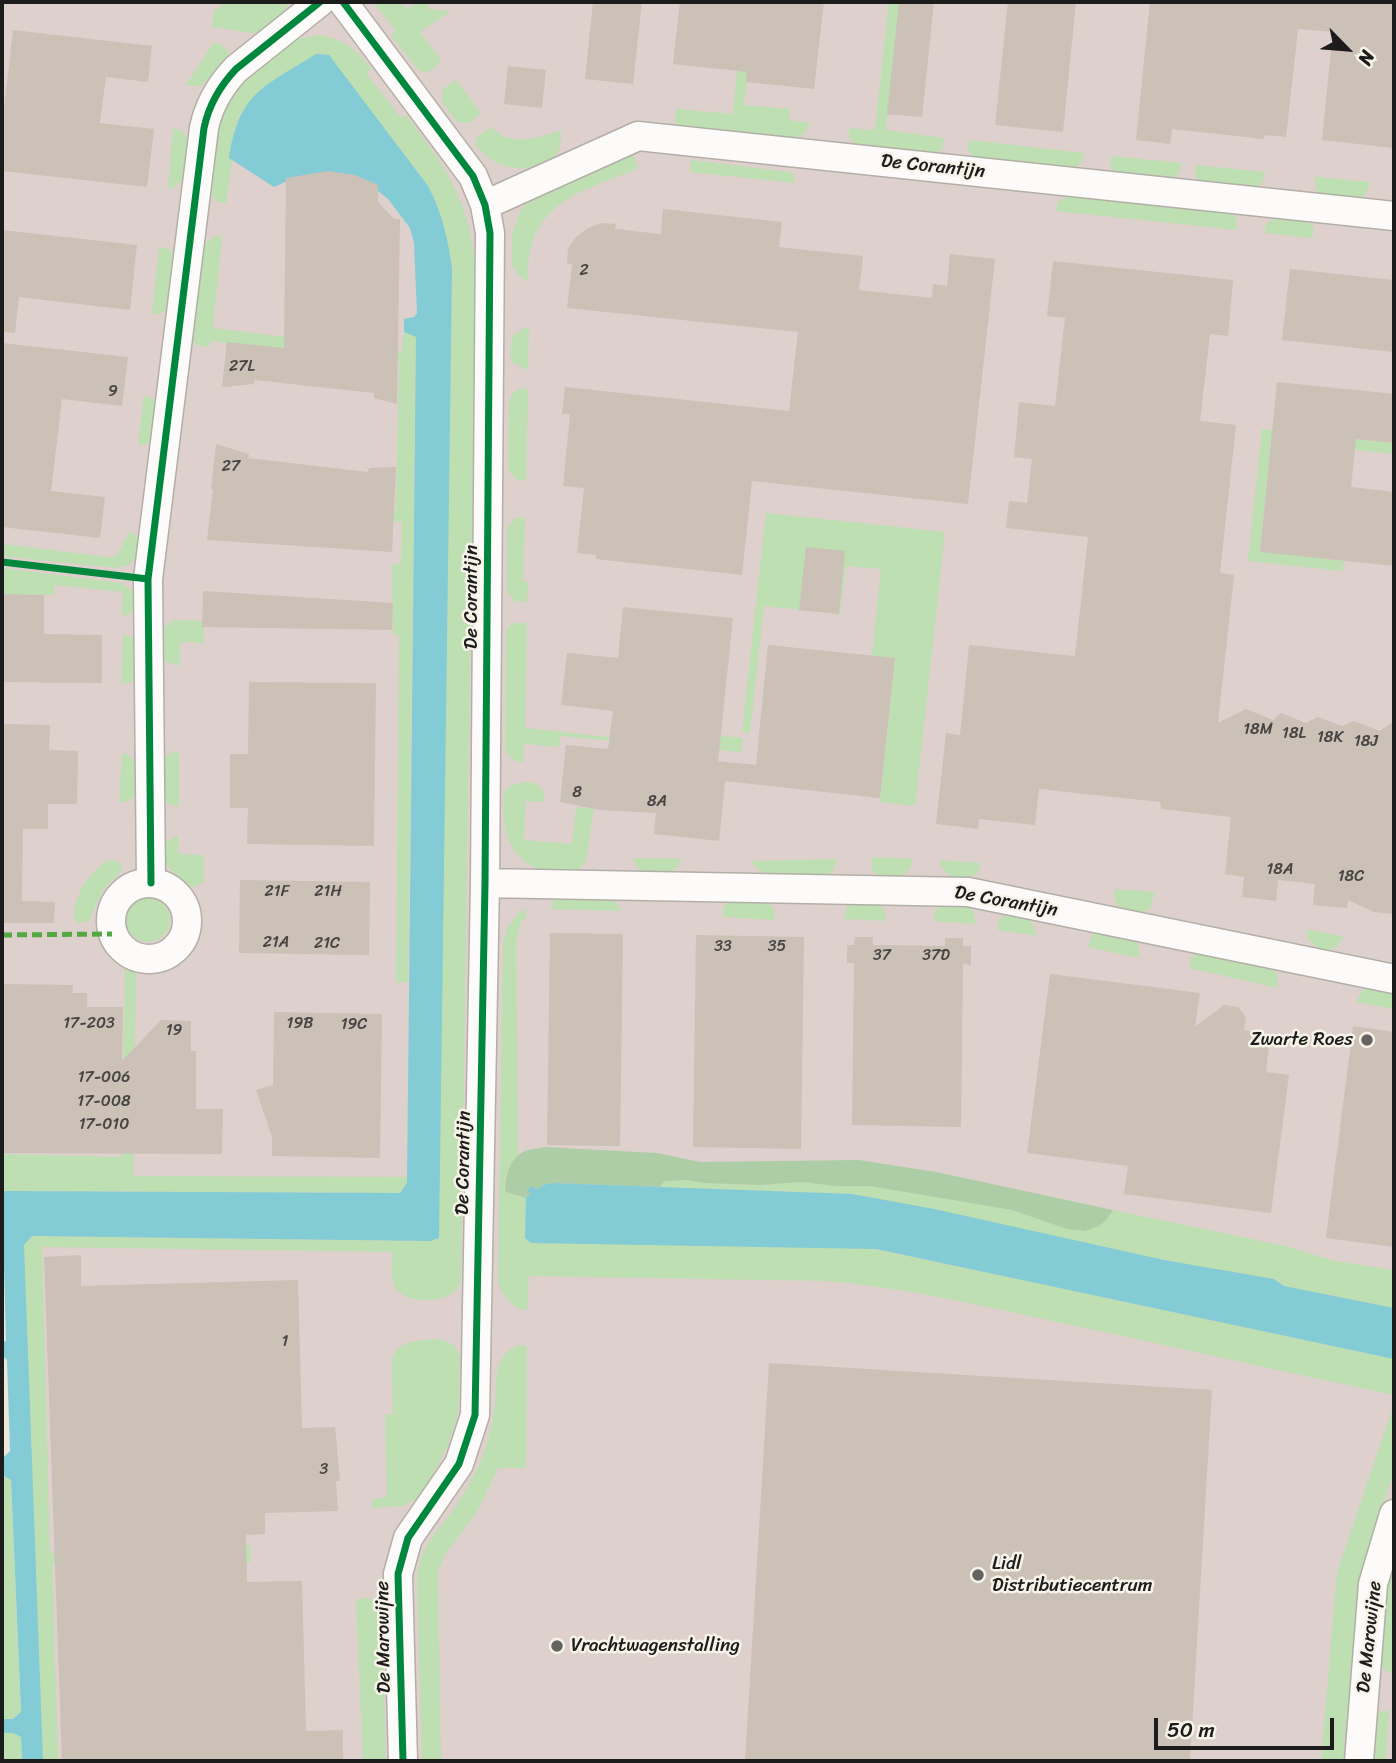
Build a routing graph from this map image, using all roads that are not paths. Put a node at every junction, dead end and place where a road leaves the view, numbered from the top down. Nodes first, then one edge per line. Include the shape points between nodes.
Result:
1 (320, 2) edge
2 (343, 2) edge
3 (485, 205) junction
4 (1394, 216) edge
5 (151, 883) dead end
6 (485, 883) junction
7 (1394, 979) edge
8 (478, 1238) joint
9 (1394, 1514) edge
10 (403, 1761) edge
11 (1359, 1761) edge

1 - 5 street via 224,82 208,110 204,128 148,579
2 - 3 street, De Corantijn via 461,158
3 - 4 street, De Corantijn via 638,136
3 - 6 street, De Corantijn via 490,233
6 - 7 street, De Corantijn via 968,892
6 - 8 street, De Corantijn
8 - 10 street, De Marowijne via 475,1415 459,1464 408,1538 398,1574
9 - 11 street, De Marowijne via 1373,1584

